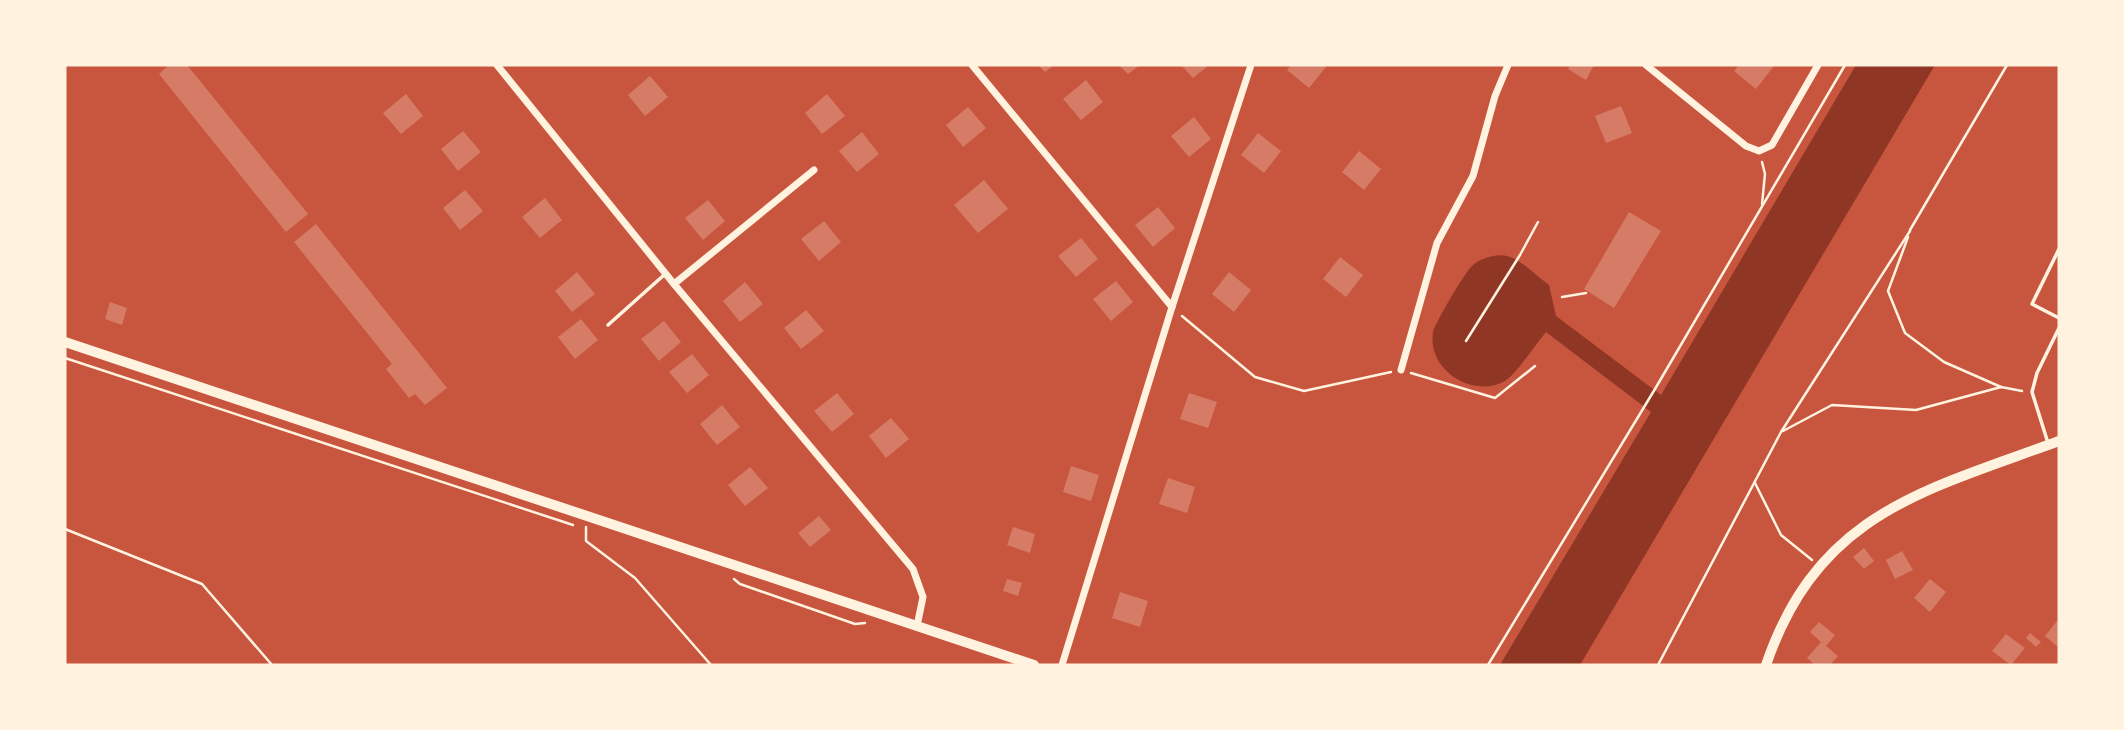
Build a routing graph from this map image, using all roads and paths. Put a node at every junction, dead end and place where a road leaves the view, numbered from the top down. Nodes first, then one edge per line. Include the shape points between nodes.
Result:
1 (497, 65) edge
2 (972, 65) edge
3 (1251, 65) edge
4 (1508, 65) edge
5 (1646, 65) edge
6 (1818, 65) edge
7 (1845, 65) edge
8 (2007, 65) edge
9 (1759, 151) junction
10 (814, 170) dead end
11 (1762, 207) junction
12 (1538, 222) dead end
13 (1910, 231) junction
14 (2059, 249) edge
15 (666, 273) junction
16 (674, 284) junction
17 (1586, 293) dead end
18 (1562, 297) dead end
19 (1171, 307) junction
20 (2059, 318) edge
21 (608, 325) dead end
22 (2059, 328) edge
23 (1466, 341) dead end
24 (65, 342) edge
25 (65, 358) edge
26 (1535, 366) dead end
27 (1401, 370) junction
28 (2001, 387) junction
29 (2032, 392) junction
30 (1781, 432) junction
31 (2054, 443) edge
32 (1755, 482) junction
33 (65, 529) edge
34 (1820, 566) junction
35 (733, 578) dead end
36 (875, 622) dead end
37 (918, 626) junction
38 (272, 665) edge
39 (711, 665) edge
40 (1034, 665) edge
41 (1062, 665) edge
42 (1488, 665) edge
43 (1658, 665) edge
44 (1766, 665) edge

1 - 15 street
2 - 19 street
3 - 19 street
4 - 27 street via 1473,176 1437,243
5 - 9 street via 1746,146
6 - 9 street via 1772,145
7 - 11 path
8 - 13 path
9 - 11 path via 1765,174
10 - 16 street
11 - 42 path
12 - 23 path
13 - 28 path via 1888,291 1905,333 1944,362
13 - 30 path
14 - 20 lane via 2032,304
15 - 16 street
15 - 21 lane
16 - 37 street via 913,569 923,597
17 - 18 path
19 - 27 path via 1255,377 1304,391
19 - 41 street
22 - 29 lane
24 - 37 street
25 - 39 path via 571,526 587,524 586,541 635,578
26 - 27 path via 1495,398
28 - 29 path
28 - 30 path via 1916,410 1832,405
29 - 31 lane
30 - 32 path
31 - 34 street via 1971,471 1899,503 1868,521
32 - 34 path via 1781,535
32 - 43 path
33 - 38 path via 202,584
34 - 44 street via 1787,611
35 - 36 path via 855,624
37 - 40 street

